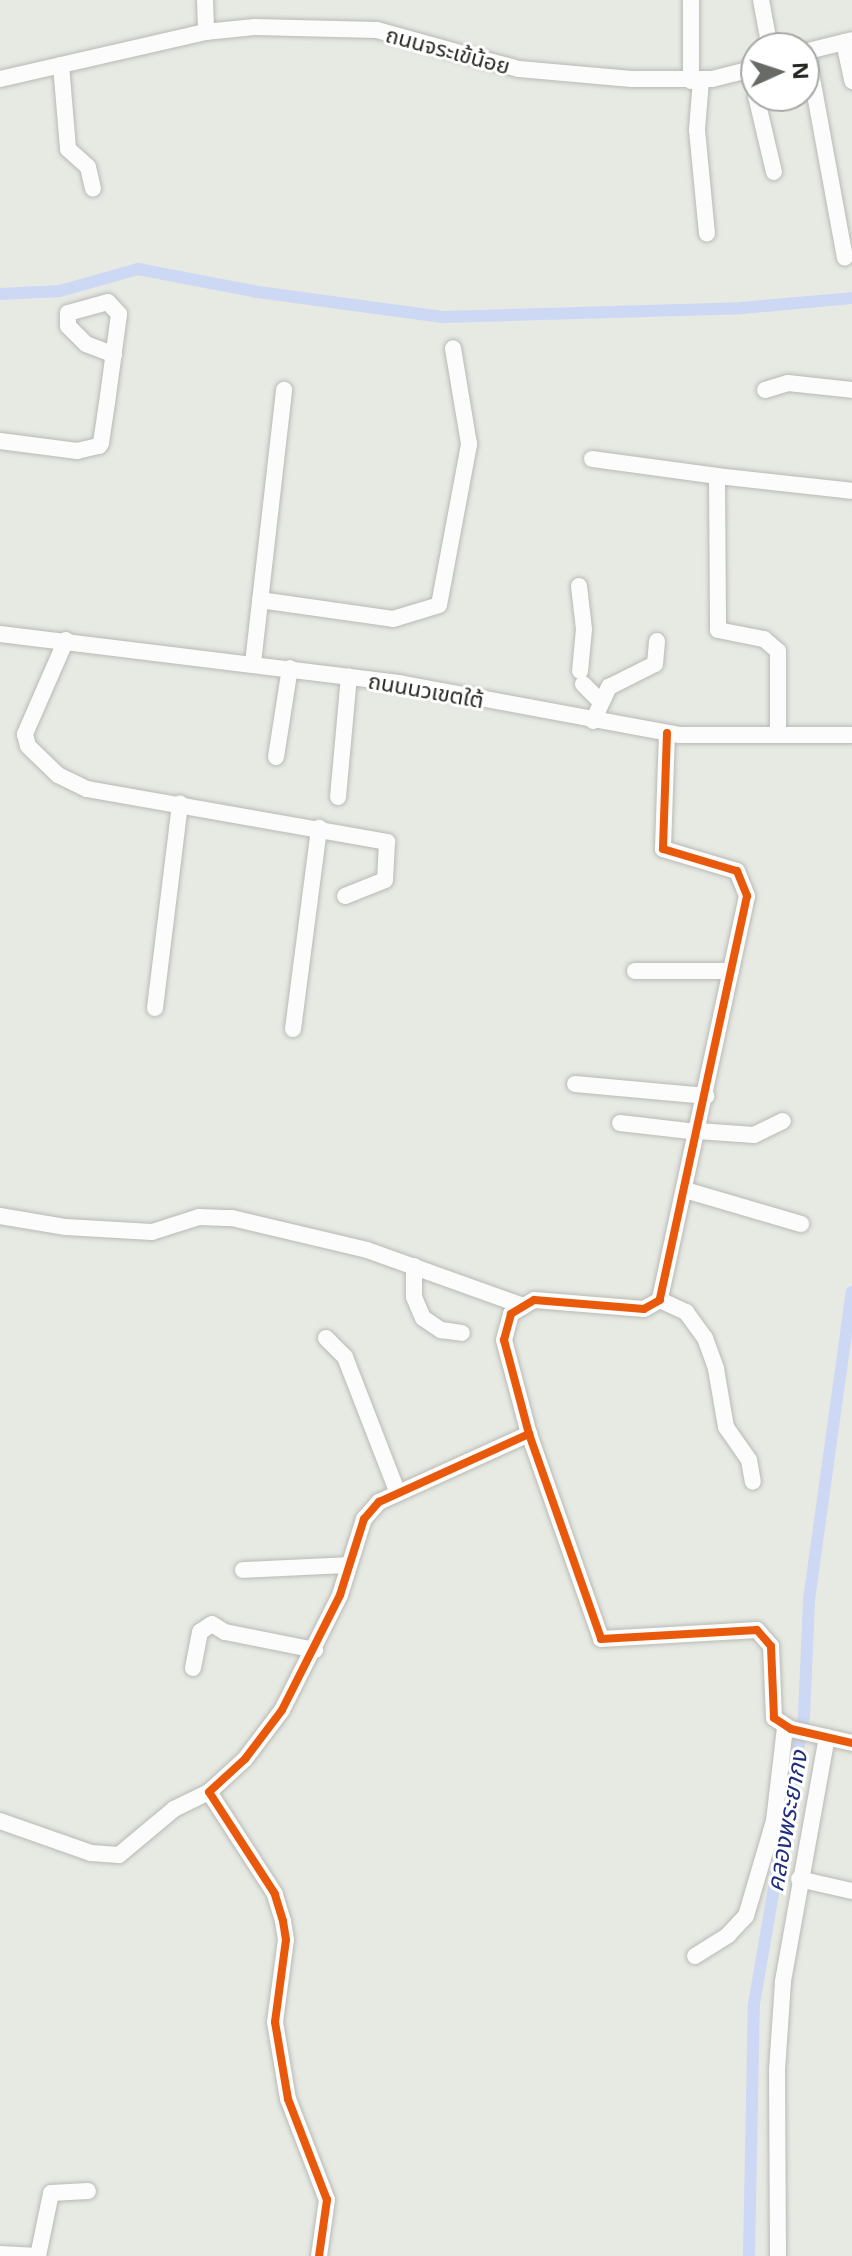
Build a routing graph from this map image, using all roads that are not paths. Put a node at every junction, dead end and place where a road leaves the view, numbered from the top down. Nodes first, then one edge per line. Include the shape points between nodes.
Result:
1 (205, 0) edge
2 (691, 0) edge
3 (761, 0) edge
4 (206, 32) junction
5 (767, 32) edge
6 (848, 41) edge
7 (820, 48) edge
8 (61, 65) junction
9 (740, 72) edge
10 (0, 79) edge
11 (696, 80) junction
12 (852, 81) edge
13 (760, 112) edge
14 (817, 112) edge
15 (774, 172) dead end
16 (93, 188) dead end
17 (707, 234) dead end
18 (845, 258) dead end
19 (453, 348) dead end
20 (114, 355) dead end
21 (284, 390) dead end
22 (765, 390) dead end
23 (852, 390) edge
24 (0, 441) edge
25 (592, 459) dead end
26 (717, 476) junction
27 (852, 491) edge
28 (579, 586) dead end
29 (260, 600) junction
30 (0, 634) edge
31 (66, 640) junction
32 (657, 641) dead end
33 (253, 663) junction
34 (290, 668) junction
35 (349, 676) junction
36 (600, 701) junction
37 (593, 721) junction
38 (667, 733) junction
39 (778, 733) junction
40 (852, 735) edge
41 (276, 757) dead end
42 (338, 797) dead end
43 (180, 804) junction
44 (319, 828) junction
45 (345, 896) dead end
46 (635, 971) dead end
47 (731, 971) junction
48 (155, 1008) dead end
49 (293, 1029) dead end
50 (575, 1084) dead end
51 (706, 1096) junction
52 (783, 1121) dead end
53 (620, 1123) dead end
54 (698, 1131) junction
55 (685, 1190) junction
56 (0, 1216) edge
57 (801, 1224) dead end
58 (414, 1266) junction
59 (660, 1300) junction
60 (521, 1305) junction
61 (462, 1333) dead end
62 (326, 1338) dead end
63 (529, 1434) junction
64 (753, 1482) dead end
65 (397, 1491) junction
66 (349, 1565) junction
67 (243, 1570) dead end
68 (315, 1650) junction
69 (193, 1668) dead end
70 (788, 1728) junction
71 (822, 1736) junction
72 (852, 1743) edge
73 (209, 1792) junction
74 (0, 1821) edge
75 (799, 1879) junction
76 (852, 1891) edge
77 (695, 1956) dead end
78 (88, 2191) dead end
79 (0, 2254) edge
80 (38, 2256) edge
81 (319, 2256) edge
82 (778, 2256) edge

1 - 4 street
2 - 11 street
3 - 5 street
4 - 8 street, ถนนจระเข้น้อย
4 - 11 street, ถนนจระเข้น้อย via 377,30 519,69
6 - 7 street
6 - 12 street
8 - 10 street, ถนนจระเข้น้อย
8 - 16 street via 68,149 88,167
9 - 11 street, ถนนจระเข้น้อย
11 - 17 street
13 - 15 street
14 - 18 street
19 - 29 street via 469,444 439,605 393,619
20 - 24 street via 99,446 77,451
21 - 29 street
22 - 23 street via 788,383
25 - 26 street
26 - 27 street
26 - 39 street via 718,630 764,639 778,651
28 - 36 street via 582,678
29 - 33 street
30 - 31 street, ถนนนวเขตใต้
31 - 33 street, ถนนนวเขตใต้
31 - 43 street via 27,727 28,746 58,775 87,789
32 - 36 street via 655,664 621,678
33 - 34 street, ถนนนวเขตใต้
34 - 35 street, ถนนนวเขตใต้
34 - 41 street
35 - 37 street, ถนนนวเขตใต้
35 - 42 street
36 - 37 street
37 - 38 street, ถนนนวเขตใต้
38 - 39 street, ถนนนวเขตใต้
38 - 47 street via 663,849 725,865 745,883
39 - 40 street, ถนนนวเขตใต้
43 - 44 street
43 - 48 street
44 - 45 street via 387,842 385,880
44 - 49 street
46 - 47 street
47 - 51 street
50 - 51 street
51 - 54 street
52 - 54 street via 754,1135
53 - 54 street
54 - 55 street
55 - 57 street
55 - 59 street
56 - 58 street via 66,1227 152,1232 214,1215 308,1234
58 - 60 street
58 - 61 street via 414,1297 423,1318 441,1330
59 - 60 street via 644,1309 534,1300
59 - 64 street via 686,1312 705,1338 726,1427 749,1460
60 - 63 street via 511,1314 504,1340
62 - 65 street via 345,1357
63 - 65 street
63 - 70 street via 601,1639 757,1630 771,1646 774,1718
65 - 66 street via 364,1519
66 - 67 street
66 - 68 street
68 - 69 street via 225,1632 212,1624 200,1632
68 - 73 street via 269,1727 245,1759
70 - 71 street
70 - 77 street via 774,1821 746,1916
71 - 72 street
71 - 75 street
73 - 74 street via 174,1809 119,1855 91,1853
73 - 81 street via 275,1894 283,1921 286,1940 275,2022 288,2099 327,2200
75 - 76 street
75 - 82 street via 779,2045
78 - 80 street via 51,2193
79 - 80 street

